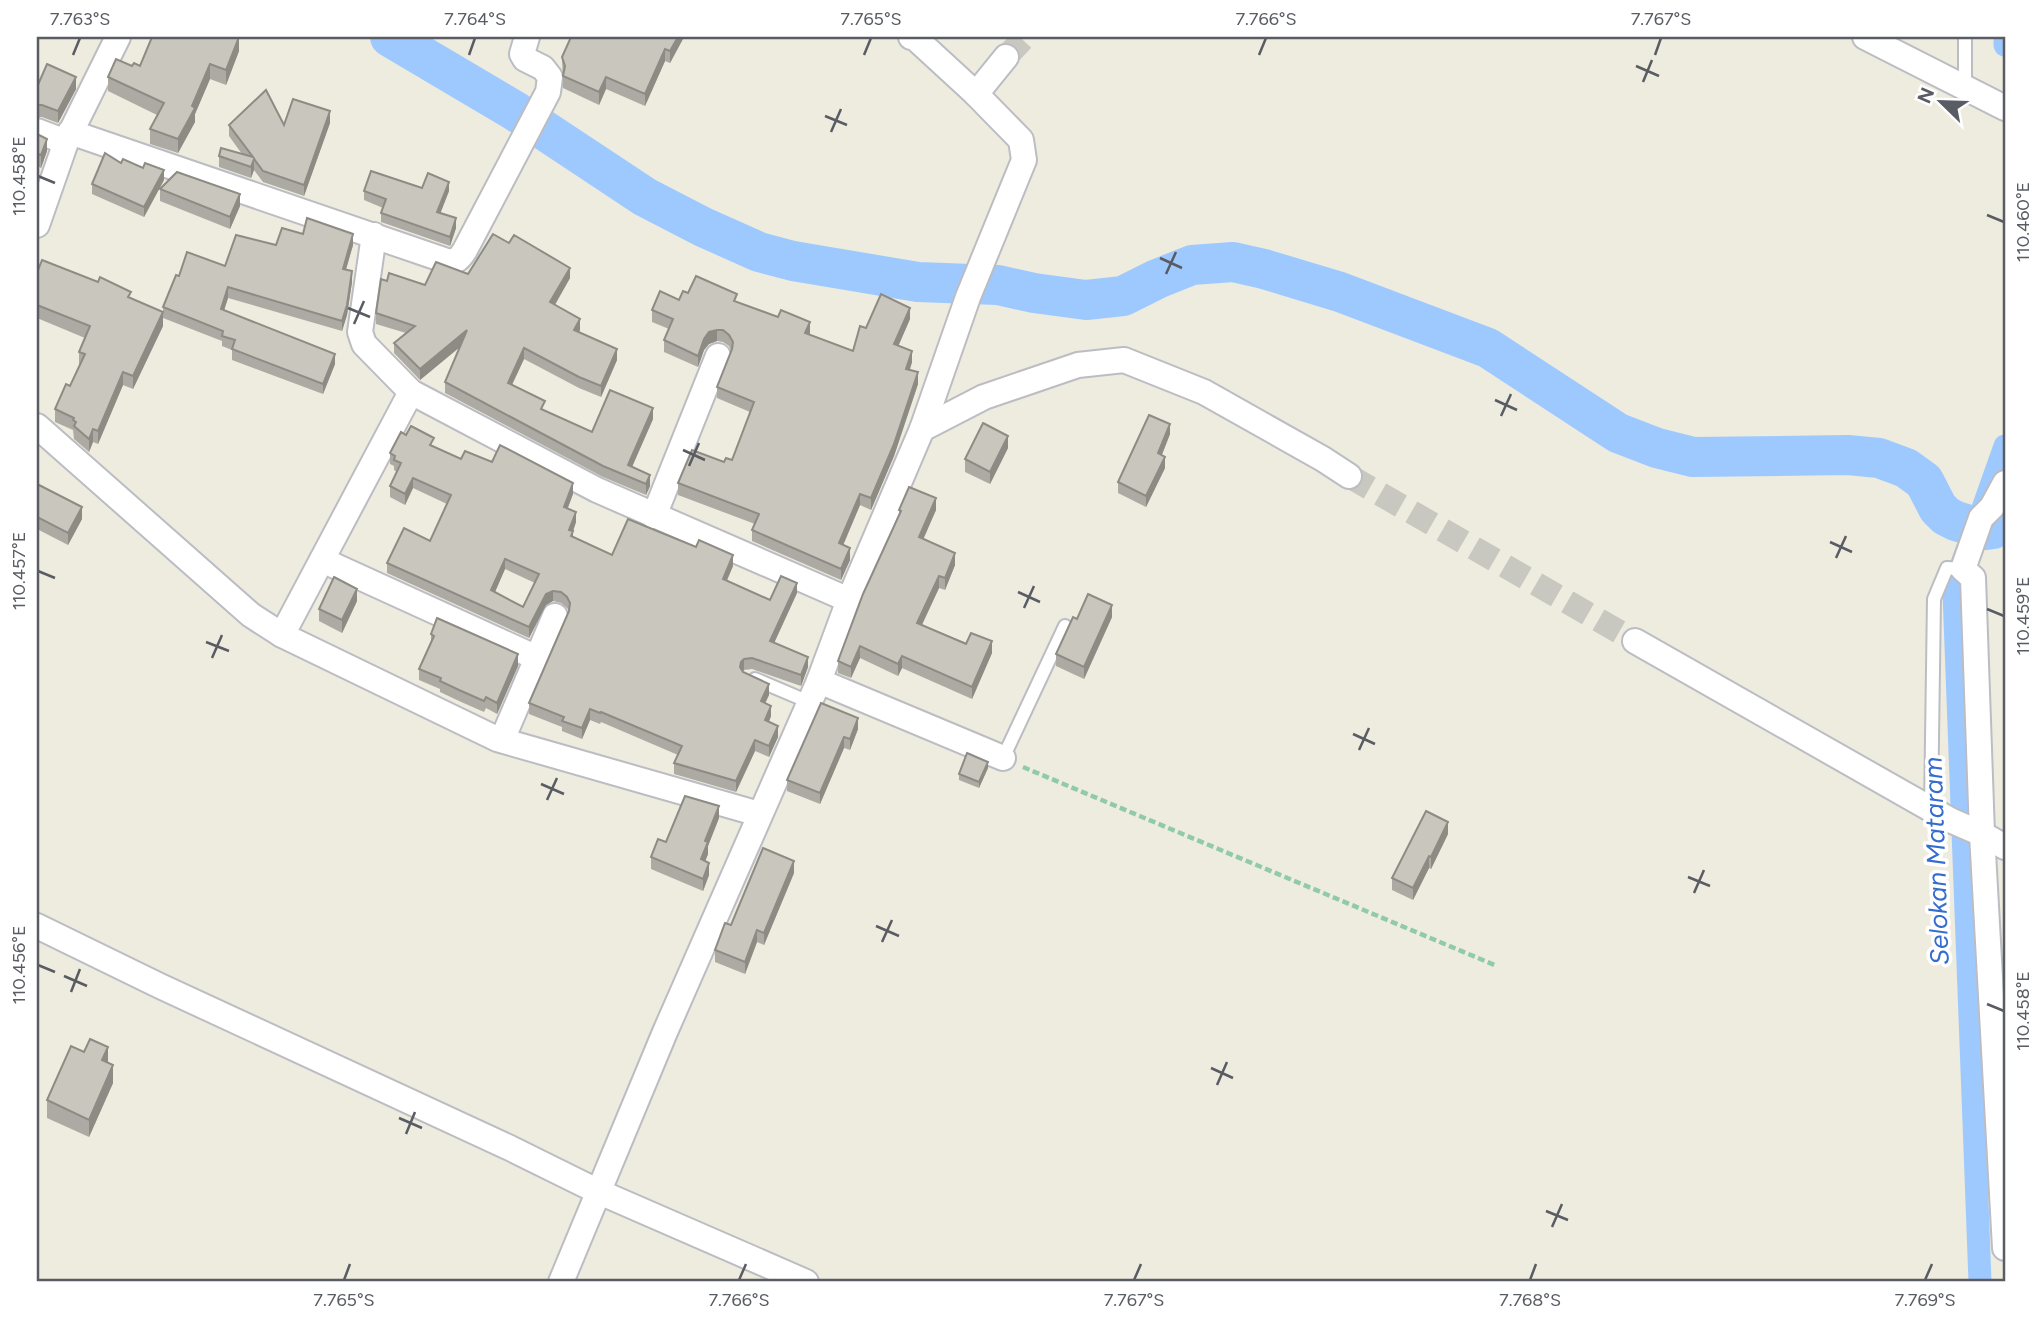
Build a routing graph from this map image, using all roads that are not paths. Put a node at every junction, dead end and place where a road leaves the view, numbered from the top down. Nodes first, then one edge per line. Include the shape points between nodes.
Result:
1 (118, 37) edge
2 (527, 37) edge
3 (913, 37) edge
4 (1865, 37) edge
5 (1965, 37) edge
6 (1006, 58) tunnel mouth
7 (1969, 90) junction
8 (976, 94) junction
9 (2005, 108) edge
10 (37, 131) edge
11 (68, 137) junction
12 (37, 225) edge
13 (374, 235) junction
14 (718, 355) dead end
15 (411, 392) junction
16 (37, 426) edge
17 (922, 429) junction
18 (1349, 476) tunnel mouth
19 (2005, 483) edge
20 (654, 516) junction
21 (322, 560) junction
22 (1961, 572) junction
23 (849, 600) junction
24 (555, 616) dead end
25 (1065, 626) dead end
26 (282, 635) junction
27 (1635, 641) tunnel mouth
28 (537, 658) junction
29 (749, 677) edge
30 (814, 691) junction
31 (502, 740) junction
32 (1003, 758) joint
33 (759, 814) junction
34 (1940, 814) junction
35 (1978, 832) junction
36 (2005, 847) edge
37 (37, 926) edge
38 (597, 1191) junction
39 (2005, 1248) edge
40 (561, 1282) edge
41 (806, 1282) edge

1 - 11 street
2 - 13 street via 522,54 550,77 548,92 460,259 447,261
3 - 8 street
4 - 7 street
5 - 7 lane
6 - 8 street
7 - 9 street
8 - 17 street via 1021,139 1024,160 968,297
10 - 11 street
11 - 12 street
11 - 13 street
13 - 15 street via 360,332 364,344
14 - 20 street
15 - 20 street
15 - 21 street
16 - 26 street via 251,615
17 - 18 street via 984,397 1054,373 1124,360 1203,392
17 - 23 street
19 - 22 street via 1982,518
20 - 23 street
21 - 26 street
21 - 28 street
22 - 34 lane via 1934,599
22 - 35 street
23 - 30 street
24 - 28 street
25 - 32 lane
26 - 31 street
27 - 34 street
28 - 31 street
29 - 30 lane
30 - 32 street
30 - 33 street
31 - 33 street
33 - 38 street
34 - 35 street
35 - 36 street
35 - 39 street
37 - 38 street
38 - 40 street
38 - 41 street

